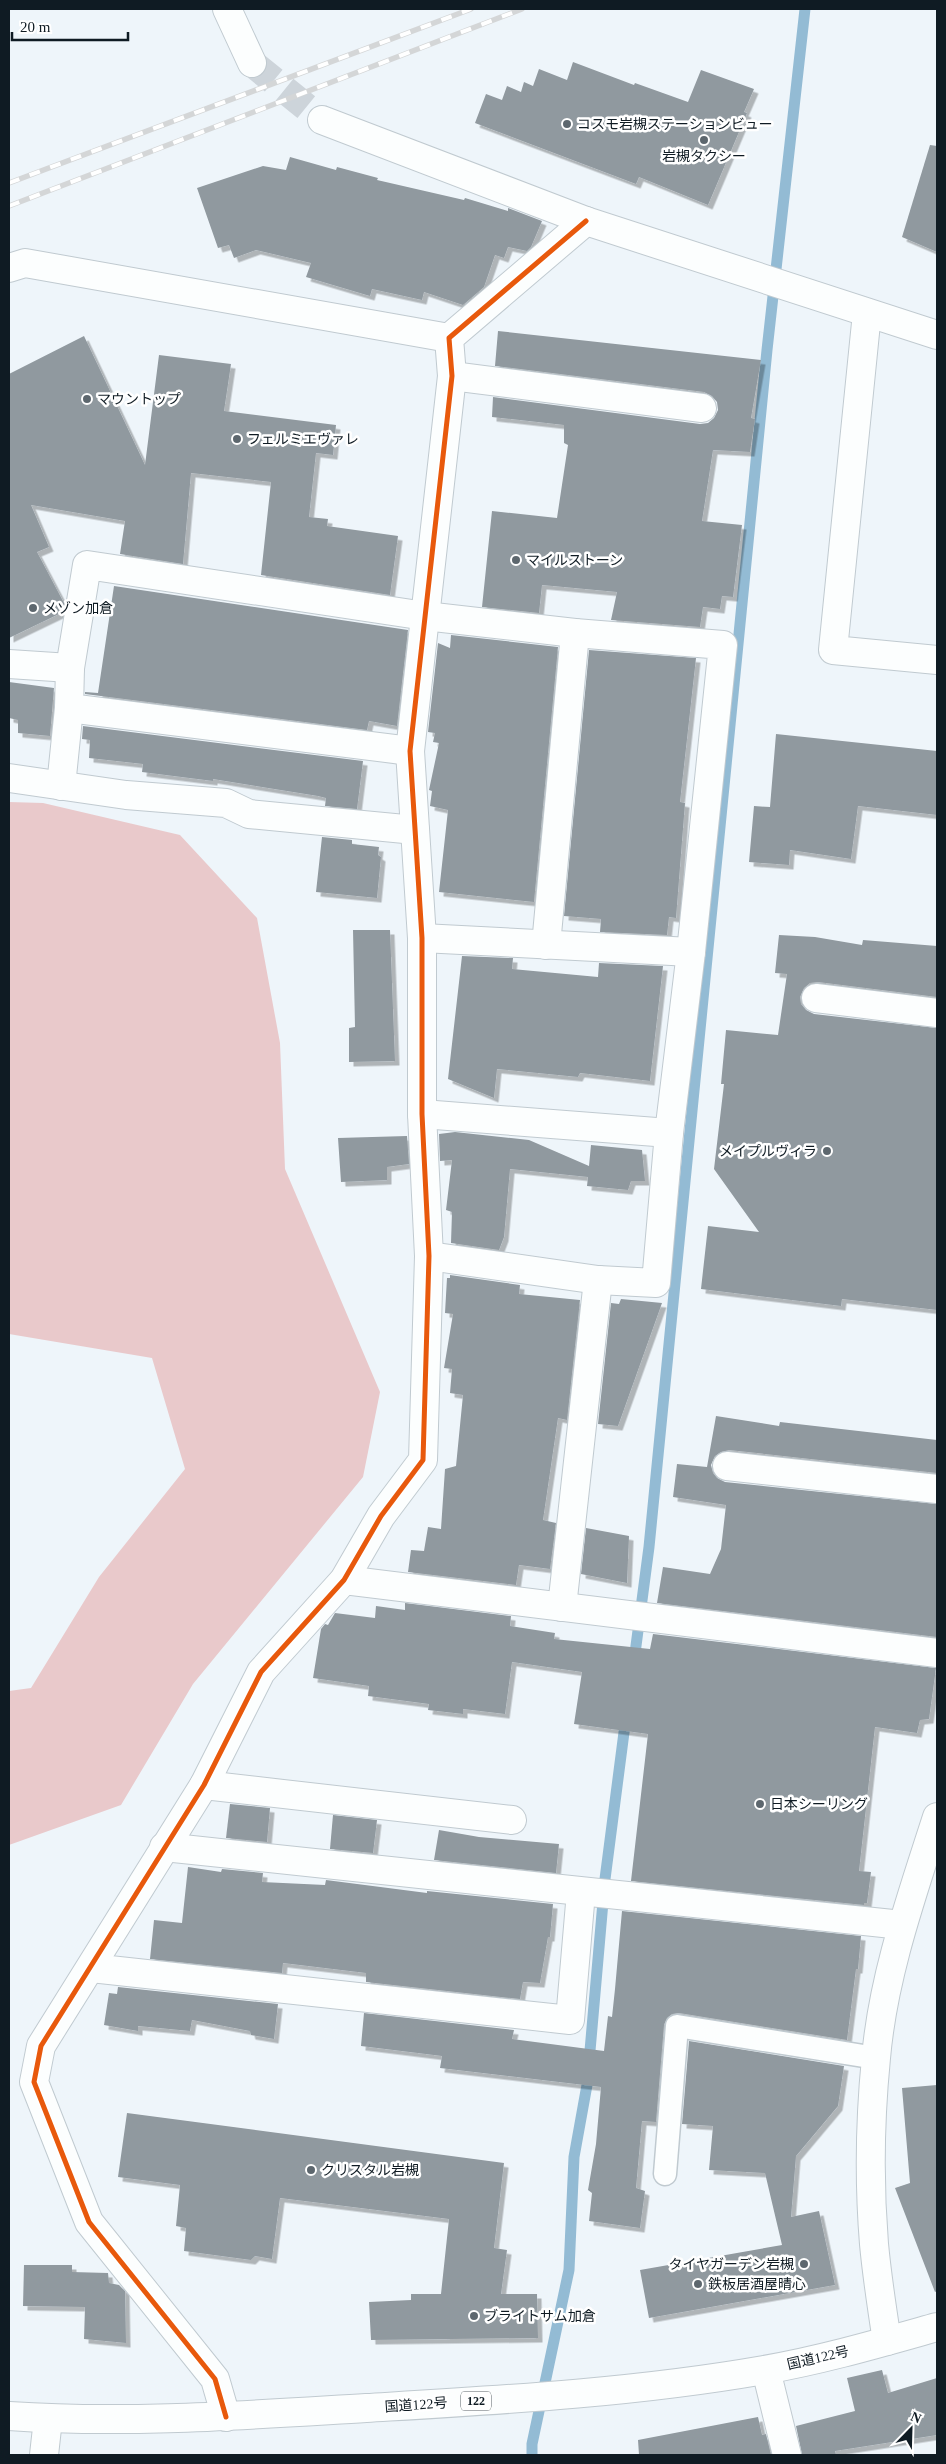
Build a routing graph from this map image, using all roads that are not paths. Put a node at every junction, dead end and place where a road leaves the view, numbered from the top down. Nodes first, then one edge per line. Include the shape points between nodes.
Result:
1 (227, 9) edge
2 (252, 63) tunnel mouth
3 (322, 120) tunnel mouth
4 (586, 221) junction
5 (9, 268) edge
6 (867, 313) junction
7 (937, 335) edge
8 (449, 338) junction
9 (452, 376) junction
10 (702, 408) dead end
11 (426, 616) junction
12 (575, 633) junction
13 (937, 660) edge
14 (9, 664) edge
15 (70, 668) junction
16 (69, 708) junction
17 (410, 751) junction
18 (9, 778) edge
19 (61, 786) junction
20 (415, 830) junction
21 (422, 938) junction
22 (546, 946) junction
23 (691, 952) junction
24 (816, 998) dead end
25 (937, 1013) edge
26 (422, 1114) junction
27 (669, 1133) junction
28 (429, 1256) junction
29 (598, 1280) junction
30 (727, 1466) dead end
31 (937, 1489) edge
32 (344, 1580) junction
33 (562, 1607) junction
34 (937, 1653) edge
35 (204, 1785) junction
36 (937, 1817) edge
37 (512, 1820) dead end
38 (164, 1847) junction
39 (581, 1892) junction
40 (902, 1926) junction
41 (91, 1968) junction
42 (876, 2058) junction
43 (665, 2174) dead end
44 (937, 2327) edge
45 (886, 2341) junction
46 (766, 2370) junction
47 (9, 2416) edge
48 (226, 2416) junction
49 (48, 2419) junction
50 (44, 2455) edge
51 (787, 2455) edge

1 - 2 main road
3 - 4 main road
4 - 6 main road
4 - 8 main road
5 - 8 main road via 25,263
6 - 7 main road
6 - 13 main road via 833,650
8 - 9 main road
9 - 10 main road
9 - 11 main road
11 - 12 main road
11 - 15 main road via 87,565
11 - 17 main road
12 - 22 main road
12 - 23 main road via 722,645
14 - 15 main road
15 - 16 main road
16 - 17 main road
16 - 19 main road
17 - 20 main road
18 - 19 main road
19 - 20 main road via 126,796 226,803 248,814
20 - 21 main road
21 - 22 main road
21 - 26 main road
22 - 23 main road
23 - 27 main road
24 - 25 main road
26 - 27 main road
26 - 28 main road
27 - 29 main road via 656,1284
28 - 29 main road
28 - 32 main road via 423,1460 381,1516
29 - 33 main road
30 - 31 main road
32 - 33 main road
32 - 35 main road via 261,1672
33 - 34 main road
35 - 37 main road
35 - 38 main road
36 - 40 main road
38 - 39 main road
38 - 41 main road
39 - 40 main road
39 - 41 main road via 570,2020
40 - 42 main road via 884,2002
41 - 48 main road via 41,2046 34,2082 89,2222 215,2379
42 - 43 lane via 678,2026
42 - 45 main road via 872,2169 874,2244
44 - 45 main road, 国道122号 / 122
45 - 46 main road, 国道122号 / 122
46 - 48 main road, 国道122号 / 122 via 614,2391
46 - 51 main road
47 - 49 main road, 国道122号 / 122
48 - 49 main road, 国道122号 / 122
49 - 50 main road

